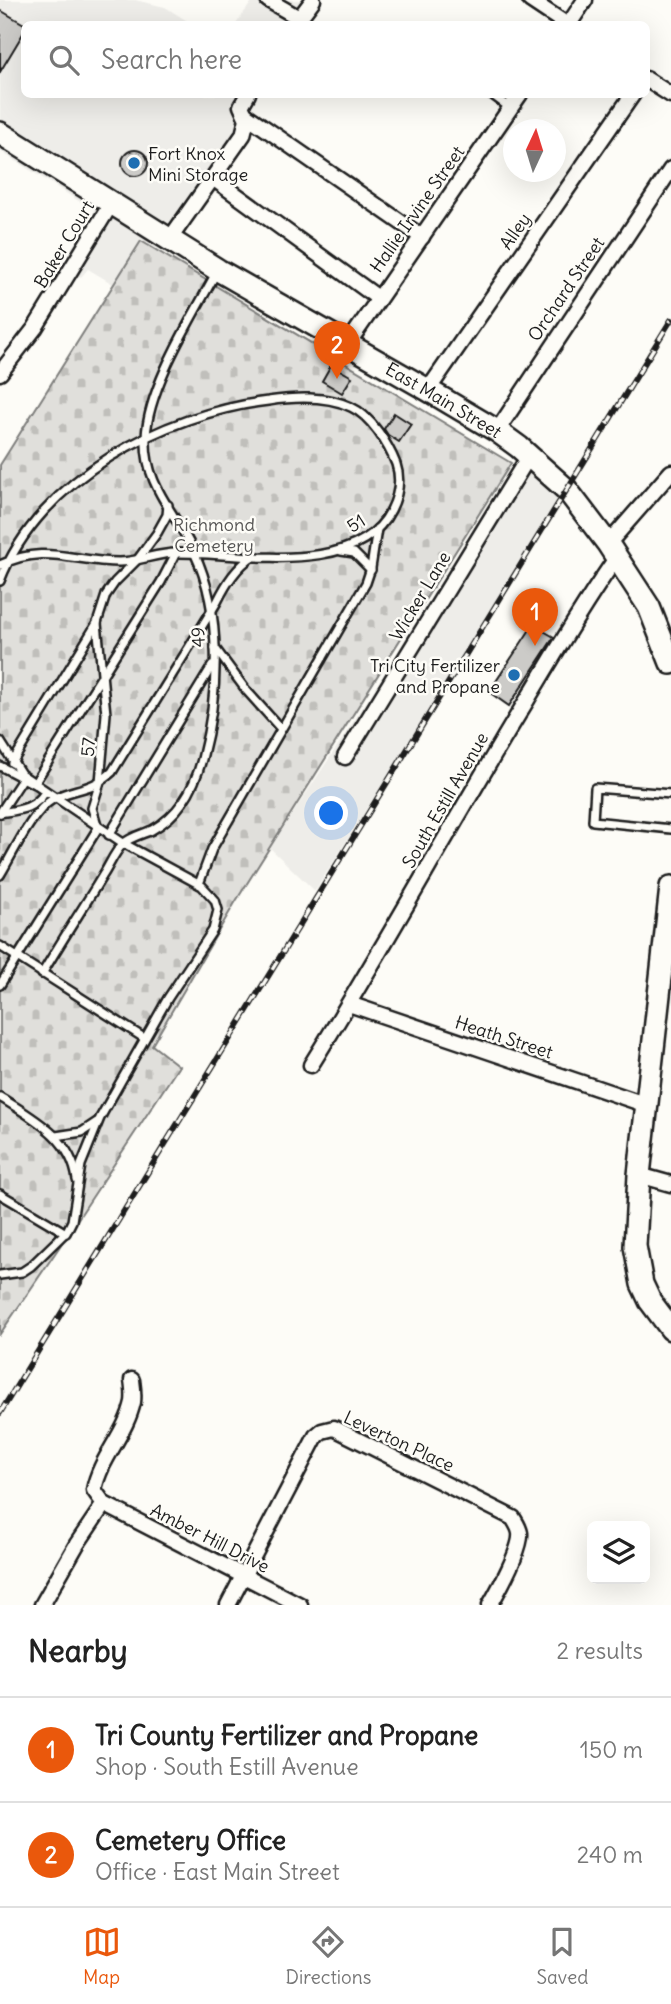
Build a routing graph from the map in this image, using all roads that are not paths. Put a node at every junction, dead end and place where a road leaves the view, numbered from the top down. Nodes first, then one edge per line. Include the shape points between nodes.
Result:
1 (268, 0) edge
2 (313, 0) edge
3 (530, 0) edge
4 (585, 0) edge
5 (297, 21) edge
6 (563, 21) edge
7 (570, 21) edge
8 (650, 82) edge
9 (671, 95) edge
10 (246, 98) edge
11 (497, 98) edge
12 (517, 98) edge
13 (630, 98) edge
14 (511, 108) junction
15 (246, 115) junction
16 (0, 133) edge
17 (671, 169) edge
18 (213, 178) junction
19 (111, 204) junction
20 (422, 237) junction
21 (169, 240) junction
22 (218, 270) junction
23 (378, 298) junction
24 (347, 345) junction
25 (0, 373) edge
26 (428, 390) junction
27 (496, 431) junction
28 (146, 437) junction
29 (529, 456) junction
30 (671, 472) edge
31 (168, 505) junction
32 (377, 529) junction
33 (337, 551) junction
34 (612, 551) junction
35 (176, 553) junction
36 (195, 554) junction
37 (255, 555) junction
38 (138, 559) junction
39 (10, 560) junction
40 (0, 565) edge
41 (371, 570) junction
42 (0, 581) edge
43 (212, 611) junction
44 (97, 623) junction
45 (215, 647) junction
46 (671, 659) edge
47 (214, 662) junction
48 (104, 673) junction
49 (281, 729) junction
50 (0, 741) edge
51 (345, 757) dead end
52 (12, 763) junction
53 (0, 766) edge
54 (23, 778) junction
55 (100, 782) junction
56 (34, 784) junction
57 (45, 792) junction
58 (671, 794) edge
59 (54, 798) junction
60 (0, 813) edge
61 (98, 828) junction
62 (671, 829) edge
63 (109, 835) junction
64 (123, 844) junction
65 (0, 875) edge
66 (199, 884) junction
67 (671, 887) edge
68 (0, 946) edge
69 (668, 953) edge
70 (17, 957) junction
71 (43, 974) junction
72 (0, 985) edge
73 (349, 1003) junction
74 (144, 1038) junction
75 (310, 1065) dead end
76 (0, 1097) edge
77 (647, 1105) junction
78 (100, 1118) junction
79 (56, 1136) junction
80 (639, 1175) junction
81 (77, 1184) junction
82 (671, 1184) edge
83 (0, 1194) edge
84 (66, 1233) junction
85 (0, 1275) edge
86 (671, 1329) edge
87 (132, 1380) dead end
88 (104, 1504) junction
89 (244, 1576) junction
90 (42, 1605) edge
91 (228, 1605) edge
92 (300, 1605) edge
93 (490, 1605) edge

1 - 5 street
2 - 5 street
3 - 6 street
4 - 7 street
8 - 9 street
10 - 15 street via 241,106
11 - 14 lane
12 - 14 street, Hallie Irvine Street
13 - 26 street, Alley
14 - 20 street, Hallie Irvine Street
15 - 18 street via 243,135
15 - 20 street
16 - 19 main road, East Main Street
17 - 27 street, Orchard Street
18 - 21 street
18 - 23 street
19 - 21 main road, East Main Street
19 - 25 street, Baker Court via 35,328
20 - 23 street, Hallie Irvine Street
21 - 22 main road, East Main Street
22 - 24 main road, East Main Street
22 - 28 lane, 49 via 156,390
23 - 24 street, Hallie Irvine Street
24 - 26 main road, East Main Street
26 - 27 main road, East Main Street
27 - 29 main road, East Main Street
28 - 31 lane, 49 via 146,464 154,487
28 - 32 lane, 51 via 198,415 246,403 312,398 353,407 370,423 397,467 395,503
28 - 39 lane, 51 via 62,495 33,522
29 - 34 main road, East Main Street via 567,490
29 - 51 street, Wicker Lane
30 - 34 street, South Estill Avenue
31 - 36 lane, 49
31 - 38 lane, 57 via 164,522
32 - 33 lane, 51
32 - 41 lane
33 - 37 lane, 51 via 308,557
33 - 41 lane via 354,553
34 - 46 main road, East Main Street via 649,607
34 - 73 street, South Estill Avenue
35 - 36 lane, 51
35 - 38 lane, 51
35 - 48 lane
36 - 37 lane, 51
36 - 43 lane, 49
37 - 43 lane via 236,569
38 - 39 lane, 51 via 100,561 41,553
38 - 44 lane, 57 via 106,595
39 - 40 lane, 51
39 - 42 lane, 51
41 - 49 lane
43 - 45 lane, 49
43 - 55 lane via 118,763
44 - 48 lane, 57
44 - 52 lane
45 - 47 lane, 49
45 - 49 lane
47 - 63 lane
47 - 64 lane, 49 via 209,728 188,793 167,821
48 - 55 lane, 57 via 107,714
48 - 56 lane
49 - 66 lane via 212,849
50 - 52 lane
52 - 56 lane
53 - 54 lane
54 - 56 lane
54 - 60 lane
55 - 59 lane
55 - 61 lane, 57 via 92,808
56 - 57 lane
57 - 59 lane
57 - 60 lane via 33,806
58 - 62 lane via 595,788 593,821
59 - 61 lane
59 - 65 lane via 41,810
61 - 63 lane
61 - 70 lane
63 - 64 lane
64 - 66 lane
64 - 71 lane, 49
66 - 74 lane via 215,900 217,920
67 - 69 main road
68 - 70 lane
69 - 77 main road
70 - 71 lane
70 - 72 lane
71 - 74 lane
73 - 75 street, South Estill Avenue
73 - 77 street, Heath Street
74 - 78 lane
76 - 79 lane
77 - 80 main road
78 - 79 lane via 82,1132
78 - 81 lane
79 - 81 lane via 73,1162
80 - 82 street
80 - 86 main road via 635,1246 640,1272 650,1301
81 - 84 lane
83 - 84 lane
84 - 85 lane via 22,1272
87 - 88 street via 133,1400 125,1423 97,1476 94,1490
88 - 89 street, Amber Hill Drive
88 - 90 street
89 - 91 street, Leverton Place
89 - 92 street, Amber Hill Drive
89 - 93 street, Leverton Place via 316,1436 334,1428 513,1518 520,1540

